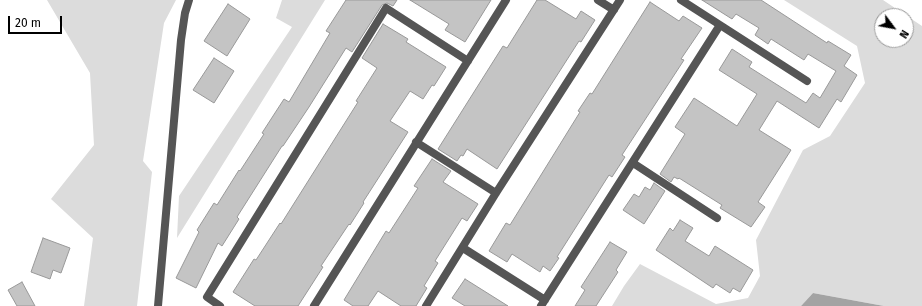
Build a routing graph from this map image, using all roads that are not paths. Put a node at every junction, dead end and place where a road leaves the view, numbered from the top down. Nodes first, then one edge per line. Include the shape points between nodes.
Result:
1 (189, 0) edge
2 (506, 0) edge
3 (598, 0) edge
4 (620, 0) edge
5 (681, 0) edge
6 (614, 10) junction
7 (720, 24) junction
8 (468, 61) junction
9 (807, 80) dead end
10 (416, 142) junction
11 (632, 163) junction
12 (496, 194) junction
13 (717, 218) dead end
14 (463, 248) junction
15 (543, 303) edge
16 (158, 306) edge
17 (220, 306) edge
18 (314, 306) edge
19 (426, 306) edge

1 - 16 street via 181,40
2 - 8 street
3 - 6 street
4 - 6 street
5 - 7 street
6 - 12 street
7 - 9 street
7 - 11 street
8 - 10 street
8 - 17 street via 386,8 207,297
10 - 12 street
10 - 18 street
11 - 13 street
11 - 15 street
12 - 14 street
14 - 15 street
14 - 19 street

